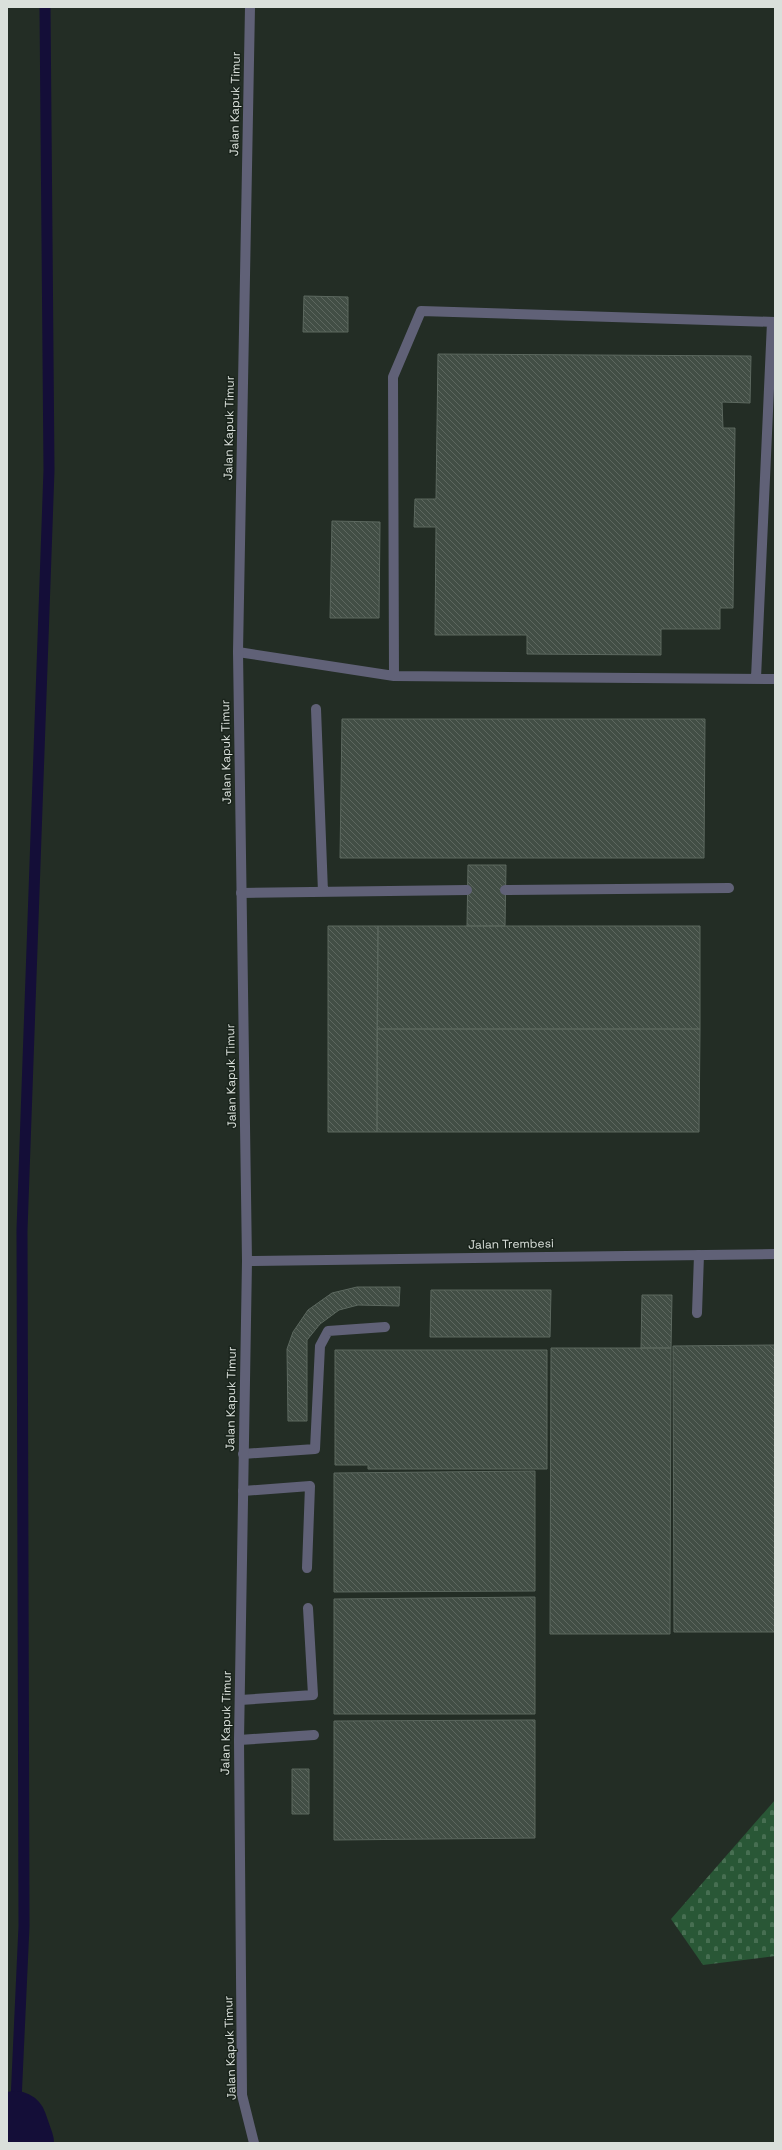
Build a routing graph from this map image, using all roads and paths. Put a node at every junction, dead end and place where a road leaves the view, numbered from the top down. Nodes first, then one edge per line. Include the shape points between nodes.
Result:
1 (250, 7) edge
2 (773, 322) edge
3 (238, 652) junction
4 (394, 676) junction
5 (756, 678) junction
6 (775, 679) edge
7 (316, 709) dead end
8 (729, 888) dead end
9 (467, 890) dead end
10 (505, 890) dead end
11 (323, 892) junction
12 (242, 893) junction
13 (775, 1254) edge
14 (700, 1255) junction
15 (247, 1261) junction
16 (698, 1313) dead end
17 (385, 1327) dead end
18 (243, 1454) junction
19 (243, 1491) junction
20 (307, 1568) dead end
21 (308, 1608) dead end
22 (240, 1700) junction
23 (314, 1735) dead end
24 (239, 1740) junction
25 (254, 2143) edge

1 - 3 street, Jalan Kapuk Timur
2 - 4 street via 421,311 393,377
2 - 5 street
3 - 4 street
3 - 12 street, Jalan Kapuk Timur
4 - 5 street
5 - 6 street
7 - 11 street
8 - 10 street
9 - 11 street
11 - 12 street
12 - 15 street, Jalan Kapuk Timur
13 - 14 street, Jalan Trembesi
14 - 15 street, Jalan Trembesi
14 - 16 street
15 - 18 street, Jalan Kapuk Timur
17 - 18 street via 328,1331 320,1346 315,1449
18 - 19 street, Jalan Kapuk Timur
19 - 20 street via 310,1486
19 - 22 street, Jalan Kapuk Timur
21 - 22 street via 313,1695
22 - 24 street, Jalan Kapuk Timur
23 - 24 street
24 - 25 street, Jalan Kapuk Timur via 242,2095

